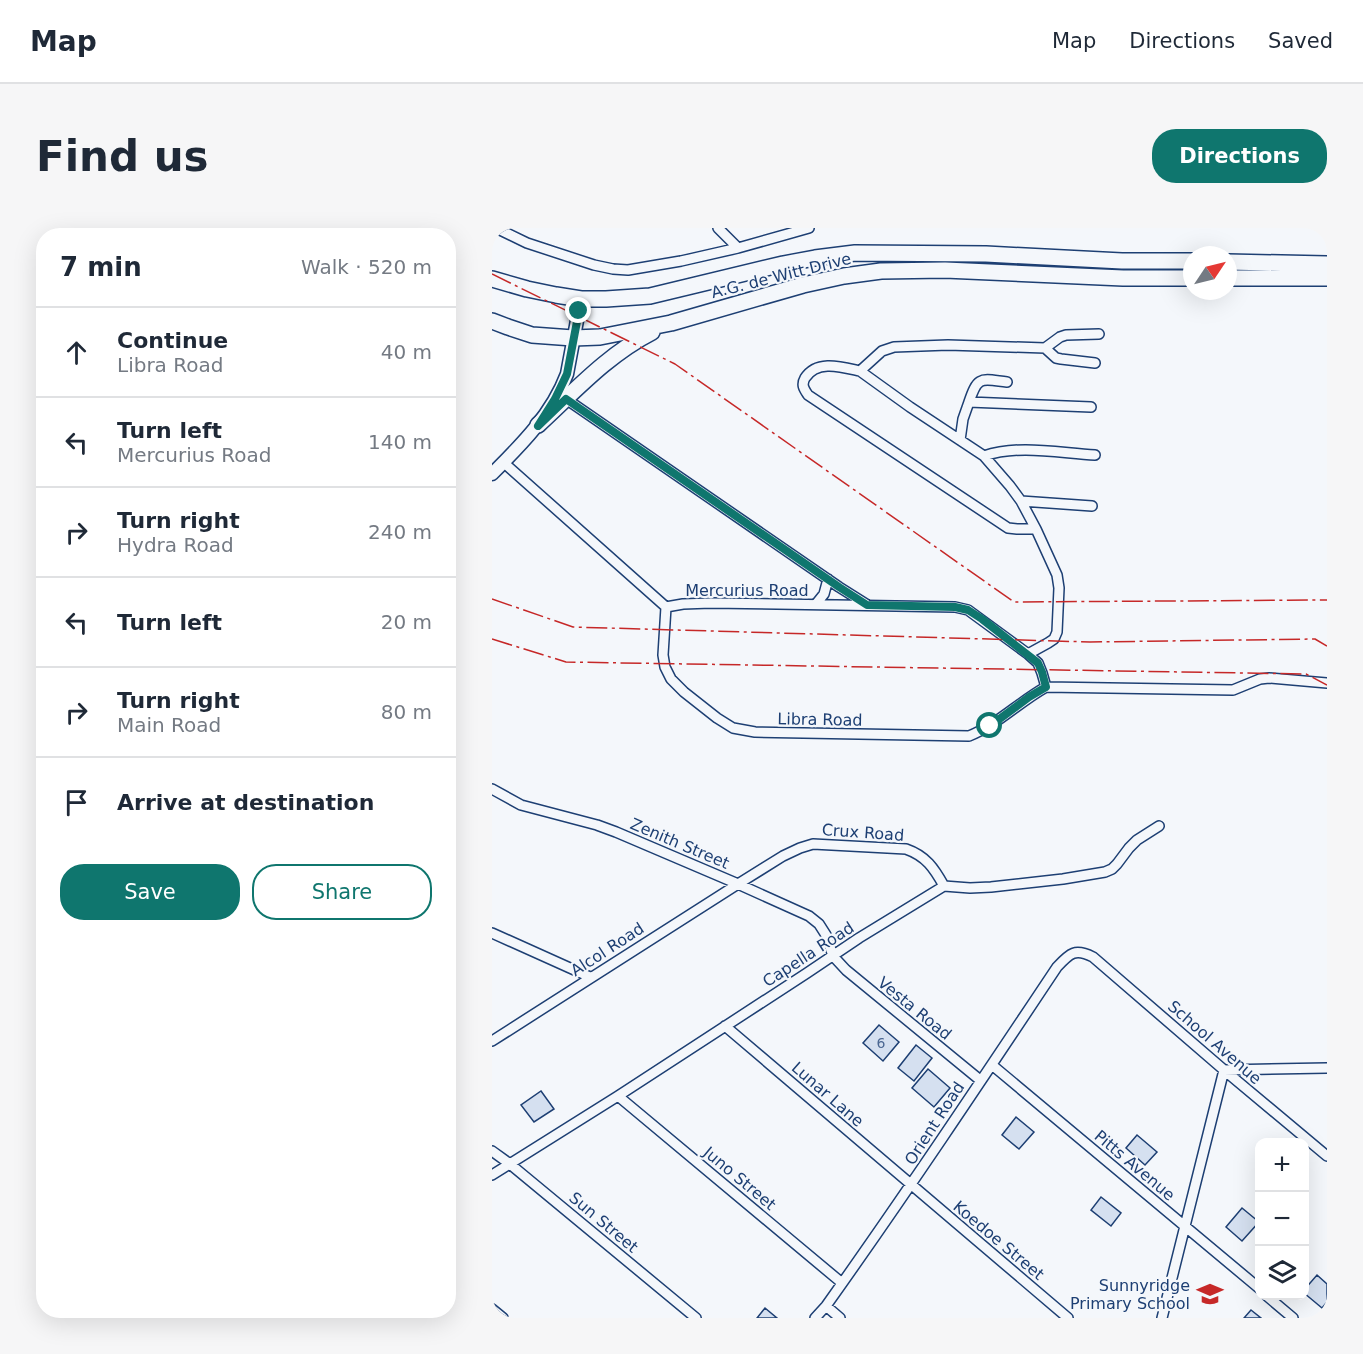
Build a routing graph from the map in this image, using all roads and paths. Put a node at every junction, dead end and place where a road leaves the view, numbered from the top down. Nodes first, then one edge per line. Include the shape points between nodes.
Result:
1 (496, 228) edge
2 (718, 228) edge
3 (809, 228) edge
4 (738, 248) junction
5 (944, 254) junction
6 (986, 254) junction
7 (1183, 261) edge
8 (1237, 263) edge
9 (945, 270) junction
10 (986, 271) junction
11 (1322, 271) edge
12 (1237, 277) edge
13 (1183, 278) edge
14 (492, 279) edge
15 (581, 299) junction
16 (492, 321) edge
17 (671, 323) junction
18 (1099, 334) dead end
19 (573, 338) junction
20 (1045, 348) junction
21 (1095, 363) dead end
22 (860, 371) junction
23 (1007, 382) dead end
24 (566, 399) junction
25 (969, 402) junction
26 (1091, 407) dead end
27 (538, 426) junction
28 (960, 440) junction
29 (1095, 455) dead end
30 (984, 456) junction
31 (503, 462) junction
32 (492, 474) edge
33 (1021, 501) junction
34 (1092, 506) dead end
35 (1036, 529) junction
36 (828, 579) junction
37 (816, 604) junction
38 (867, 605) junction
39 (666, 607) junction
40 (1028, 654) junction
41 (1327, 683) edge
42 (1046, 687) junction
43 (492, 789) edge
44 (1159, 826) dead end
45 (738, 884) junction
46 (944, 886) junction
47 (492, 933) edge
48 (1084, 952) joint
49 (833, 956) junction
50 (590, 977) junction
51 (725, 1026) junction
52 (492, 1041) edge
53 (992, 1065) junction
54 (1327, 1068) edge
55 (1224, 1070) junction
56 (980, 1080) junction
57 (618, 1096) junction
58 (492, 1151) edge
59 (1327, 1156) edge
60 (510, 1164) junction
61 (492, 1175) edge
62 (911, 1185) junction
63 (1184, 1225) junction
64 (842, 1283) junction
65 (1255, 1285) edge
66 (1272, 1300) edge
67 (826, 1306) junction
68 (492, 1309) edge
69 (503, 1318) edge
70 (696, 1318) edge
71 (815, 1318) edge
72 (840, 1318) edge
73 (1068, 1318) edge
74 (1162, 1318) edge
75 (1293, 1318) edge

1 - 4 street via 526,243 613,269 653,266
2 - 4 street
3 - 4 street
5 - 6 main road, A.G. de Witt Drive
5 - 9 main road
5 - 15 main road, A.G. de Witt Drive via 855,253 783,264 650,296
6 - 7 main road, A.G. de Witt Drive
6 - 10 main road
8 - 11 main road
9 - 10 main road, A.G. de Witt Drive
9 - 17 main road, A.G. de Witt Drive via 844,276
10 - 13 main road, A.G. de Witt Drive
11 - 12 main road
14 - 15 main road, A.G. de Witt Drive
15 - 19 street
16 - 19 main road, A.G. de Witt Drive via 532,334
17 - 19 main road, A.G. de Witt Drive via 600,337
17 - 24 main road via 614,355
18 - 20 street via 1066,334
19 - 27 street via 567,374
20 - 21 street via 1056,358
20 - 22 street via 894,347 882,351
22 - 28 street
22 - 35 street via 818,367 803,381 803,388 1008,528
23 - 25 street via 979,381
24 - 27 main road
24 - 36 street
25 - 26 street
25 - 28 street
27 - 31 street
28 - 30 street
29 - 30 street via 1014,450
30 - 33 street
31 - 32 street
31 - 39 street, Mercurius Road
33 - 34 street
33 - 35 street
35 - 40 street via 1057,575 1058,622 1054,639
36 - 37 street
36 - 38 street
37 - 38 street, Mercurius Road
37 - 39 street, Mercurius Road via 711,603
38 - 40 street, Mercurius Road via 968,610
39 - 42 street, Libra Road via 663,655 671,680 733,728 755,732 969,736
40 - 42 street, Mercurius Road via 1038,663
41 - 42 street via 1269,678 1233,690
43 - 45 street, Zenith Street via 521,805 616,832
44 - 46 street via 1137,840 1105,872 991,887
45 - 46 street, Crux Road via 783,856 813,844 906,849 925,859
45 - 49 street, Zenith Street via 809,916 826,935
45 - 50 street, Alcol Road
46 - 49 street, Capella Road
47 - 50 street
48 - 53 street, Orient Road via 1075,952 1057,967
48 - 55 street, School Avenue
49 - 51 street, Capella Road
49 - 56 street, Vesta Road
50 - 52 street, Alcol Road
51 - 57 street, Capella Road
51 - 62 street, Lunar Lane
53 - 56 street, Orient Road
53 - 63 street, Pitts Avenue
54 - 55 street
55 - 59 street, School Avenue
55 - 63 street
56 - 62 street, Orient Road
57 - 60 street, Capella Road
57 - 64 street, Juno Street
58 - 60 street, Sun Street
60 - 61 street, Capella Road
60 - 70 street, Sun Street
62 - 64 street, Orient Road
62 - 73 street, Koedoe Street
63 - 65 street, Pitts Avenue
63 - 74 street
64 - 67 street, Orient Road
66 - 75 street
67 - 71 street, Orient Road
67 - 72 street
68 - 69 street

